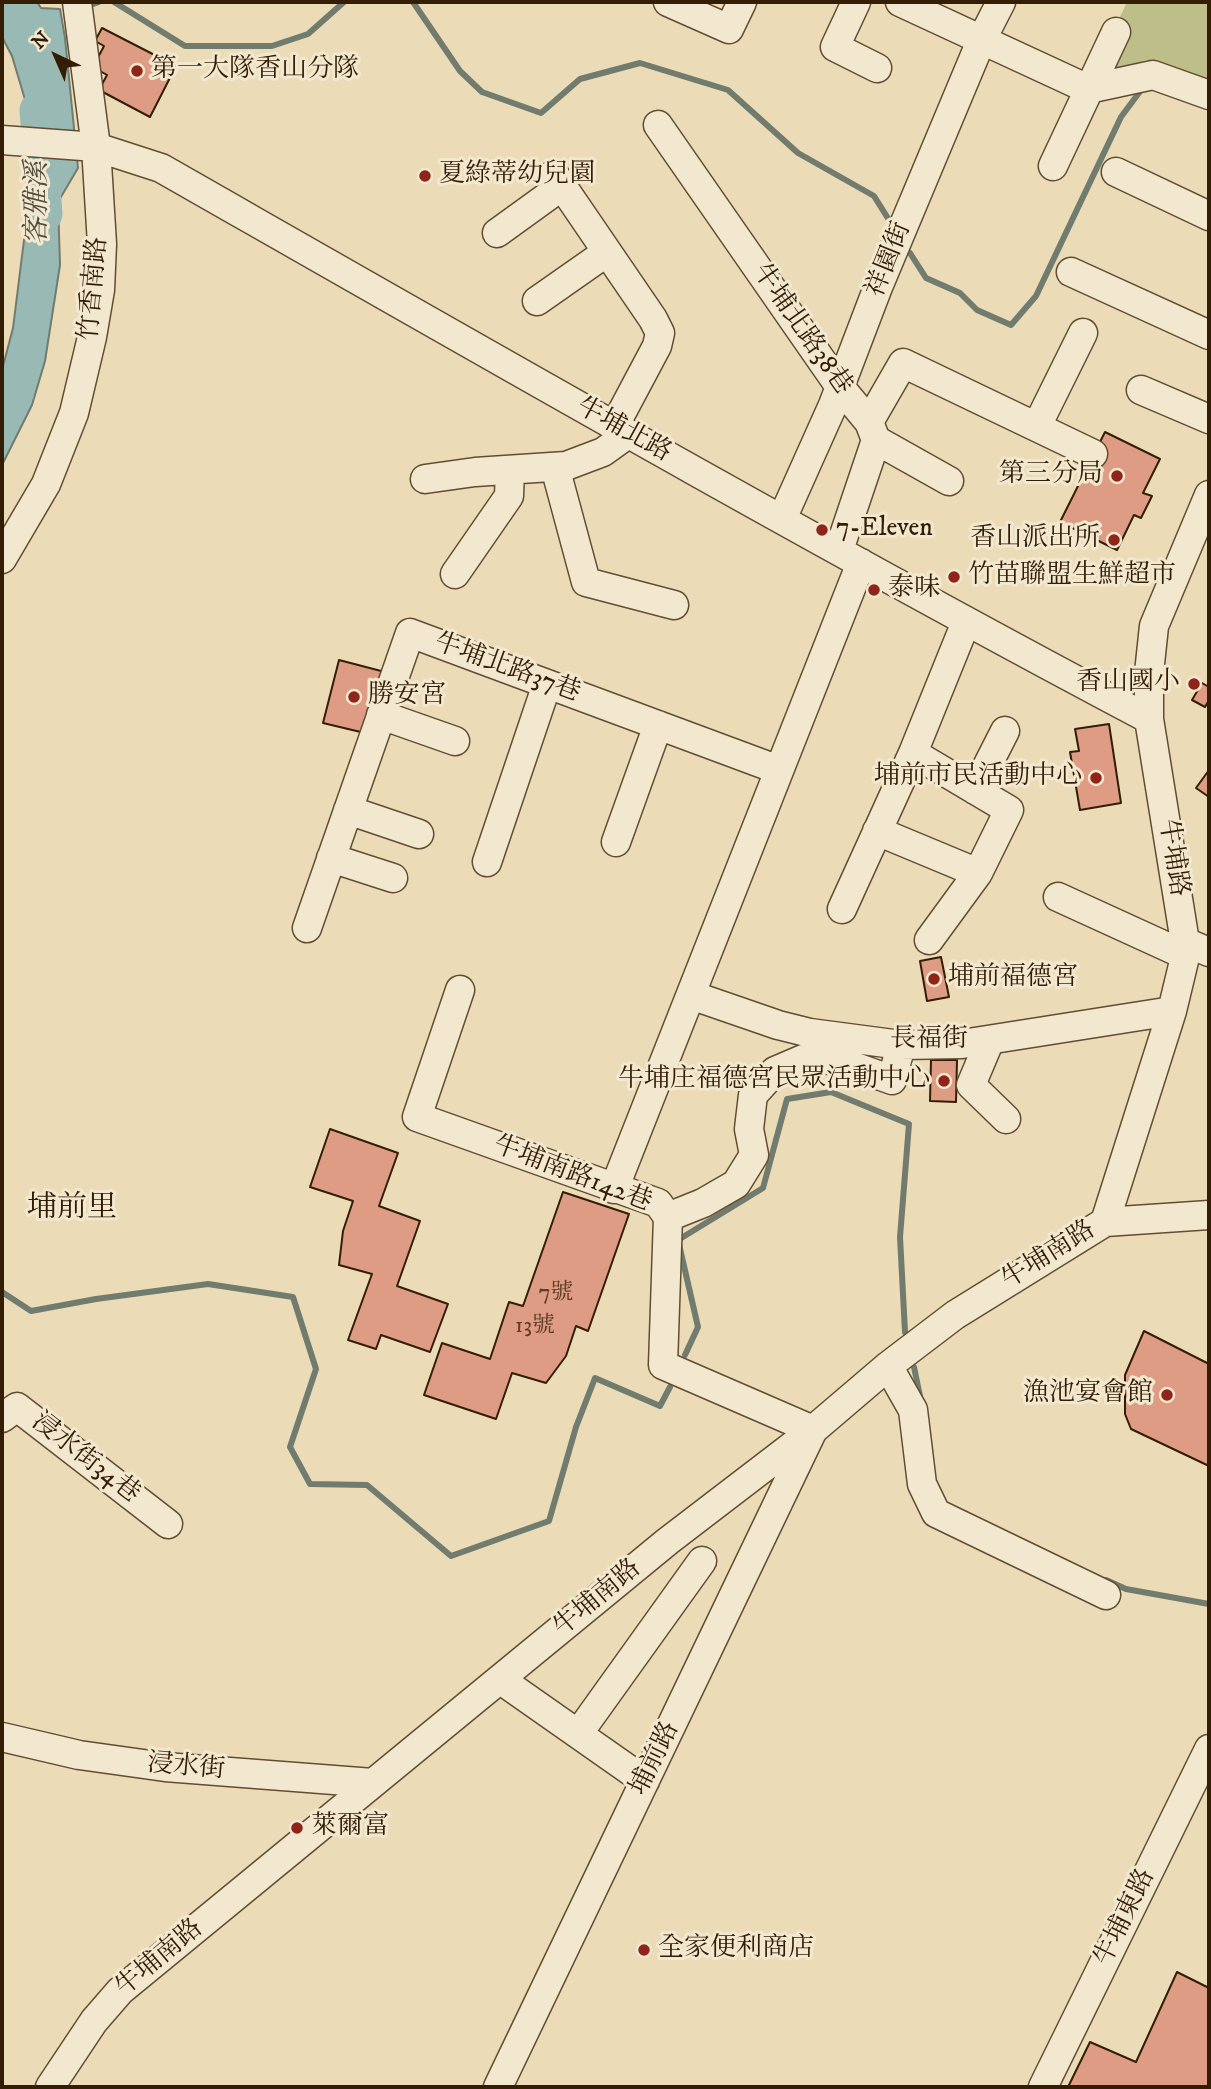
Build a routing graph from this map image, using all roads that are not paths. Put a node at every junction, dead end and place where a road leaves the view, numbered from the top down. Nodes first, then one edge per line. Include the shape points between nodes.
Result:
1 (77, 2) edge
2 (668, 2) edge
3 (742, 2) edge
4 (856, 2) edge
5 (900, 2) edge
6 (1001, 2) edge
7 (1116, 32) dead end
8 (981, 41) junction
9 (877, 68) dead end
10 (1088, 89) junction
11 (1209, 95) edge
12 (658, 125) dead end
13 (2, 140) edge
14 (96, 147) junction
15 (1053, 166) dead end
16 (1116, 172) dead end
17 (1209, 216) edge
18 (497, 233) dead end
19 (607, 252) junction
20 (1071, 272) dead end
21 (537, 300) dead end
22 (1083, 333) dead end
23 (1209, 335) edge
24 (840, 387) junction
25 (1141, 390) dead end
26 (1209, 419) edge
27 (1037, 426) junction
28 (621, 430) junction
29 (873, 431) junction
30 (1093, 454) dead end
31 (555, 467) junction
32 (510, 470) junction
33 (425, 478) dead end
34 (949, 481) dead end
35 (1209, 495) edge
36 (782, 519) junction
37 (850, 556) junction
38 (2, 559) edge
39 (455, 574) dead end
40 (674, 605) dead end
41 (966, 622) junction
42 (547, 684) junction
43 (381, 715) junction
44 (1149, 719) junction
45 (658, 725) junction
46 (1005, 731) dead end
47 (455, 741) dead end
48 (913, 753) junction
49 (779, 770) junction
50 (975, 790) junction
51 (348, 810) junction
52 (877, 831) junction
53 (419, 834) dead end
54 (616, 842) dead end
55 (331, 858) junction
56 (487, 862) dead end
57 (978, 873) junction
58 (393, 878) dead end
59 (1058, 897) dead end
60 (842, 909) dead end
61 (307, 928) dead end
62 (929, 940) dead end
63 (1193, 950) edge
64 (460, 990) dead end
65 (691, 995) junction
66 (1172, 1011) junction
67 (990, 1040) junction
68 (901, 1045) junction
69 (1006, 1119) dead end
70 (614, 1189) junction
71 (1209, 1215) edge
72 (668, 1217) junction
73 (1105, 1222) junction
74 (888, 1366) junction
75 (2, 1418) edge
76 (813, 1430) junction
77 (168, 1524) dead end
78 (702, 1561) dead end
79 (1106, 1595) dead end
80 (501, 1680) junction
81 (578, 1734) junction
82 (2, 1737) edge
83 (1209, 1749) edge
84 (645, 1781) junction
85 (373, 1783) junction
86 (50, 2087) edge
87 (498, 2087) edge
88 (1043, 2087) edge

1 - 14 street, 竹香南路
2 - 3 street via 729,29
4 - 9 street via 835,47
5 - 8 street
6 - 8 street, 祥園街
7 - 10 street
8 - 10 street
8 - 24 street, 祥園街
10 - 11 street via 1153,75
10 - 15 street
12 - 24 street, 牛埔北路38巷
13 - 14 street, 牛埔北路
14 - 28 street, 牛埔北路 via 161,169
14 - 38 street, 竹香南路 via 102,244 92,337 74,413 46,484
16 - 17 street
18 - 19 street via 558,180
19 - 21 street
19 - 28 street via 660,333
20 - 23 street
22 - 27 street
24 - 29 street, 牛埔北路38巷
24 - 36 street, 祥園街
25 - 26 street
27 - 29 street via 903,363
27 - 30 street
28 - 31 street via 603,452
28 - 36 street, 牛埔北路
29 - 34 street
29 - 37 street
31 - 32 street
31 - 40 street via 586,583
32 - 33 street
32 - 39 street via 509,496
35 - 44 street, 牛埔路 via 1154,626
36 - 37 street, 牛埔北路
37 - 41 street, 牛埔北路
37 - 49 street
41 - 44 street, 牛埔北路
41 - 48 street
42 - 43 street, 牛埔北路37巷 via 410,633
42 - 45 street, 牛埔北路37巷
42 - 56 street
43 - 47 street
43 - 51 street, 牛埔北路37巷
44 - 63 street, 牛埔路
45 - 49 street, 牛埔北路37巷
45 - 54 street
46 - 50 street
48 - 50 street
48 - 52 street
49 - 65 street
50 - 57 street via 1009,810
51 - 53 street
51 - 55 street, 牛埔北路37巷
52 - 57 street
52 - 60 street
55 - 58 street
55 - 61 street, 牛埔北路37巷
57 - 62 street
59 - 63 street
63 - 66 street, 牛埔路
64 - 70 street, 牛埔南路142巷 via 417,1117
65 - 68 street, 長福街 via 810,1033
65 - 70 street
66 - 67 street, 長福街
66 - 73 street, 牛埔路
67 - 68 street, 長福街
67 - 69 street via 971,1085
68 - 72 street via 892,1080 836,1060 803,1059 775,1071 753,1095 749,1129 754,1154 736,1184
70 - 72 street, 牛埔南路142巷 via 658,1203
71 - 73 street, 牛埔南路
72 - 76 street, 牛埔南路142巷 via 663,1365
73 - 74 street, 牛埔南路 via 955,1315
74 - 76 street, 牛埔南路
74 - 79 street via 913,1410 922,1484 936,1513
75 - 77 street, 浸水街34巷 via 17,1407
76 - 80 street, 牛埔南路 via 667,1541
76 - 84 street, 埔前路
78 - 81 street
80 - 81 street
80 - 85 street, 牛埔南路
81 - 84 street
82 - 85 street, 浸水街 via 79,1755 165,1767
83 - 88 street, 牛埔東路
84 - 87 street, 埔前路
85 - 86 street, 牛埔南路 via 120,1991

